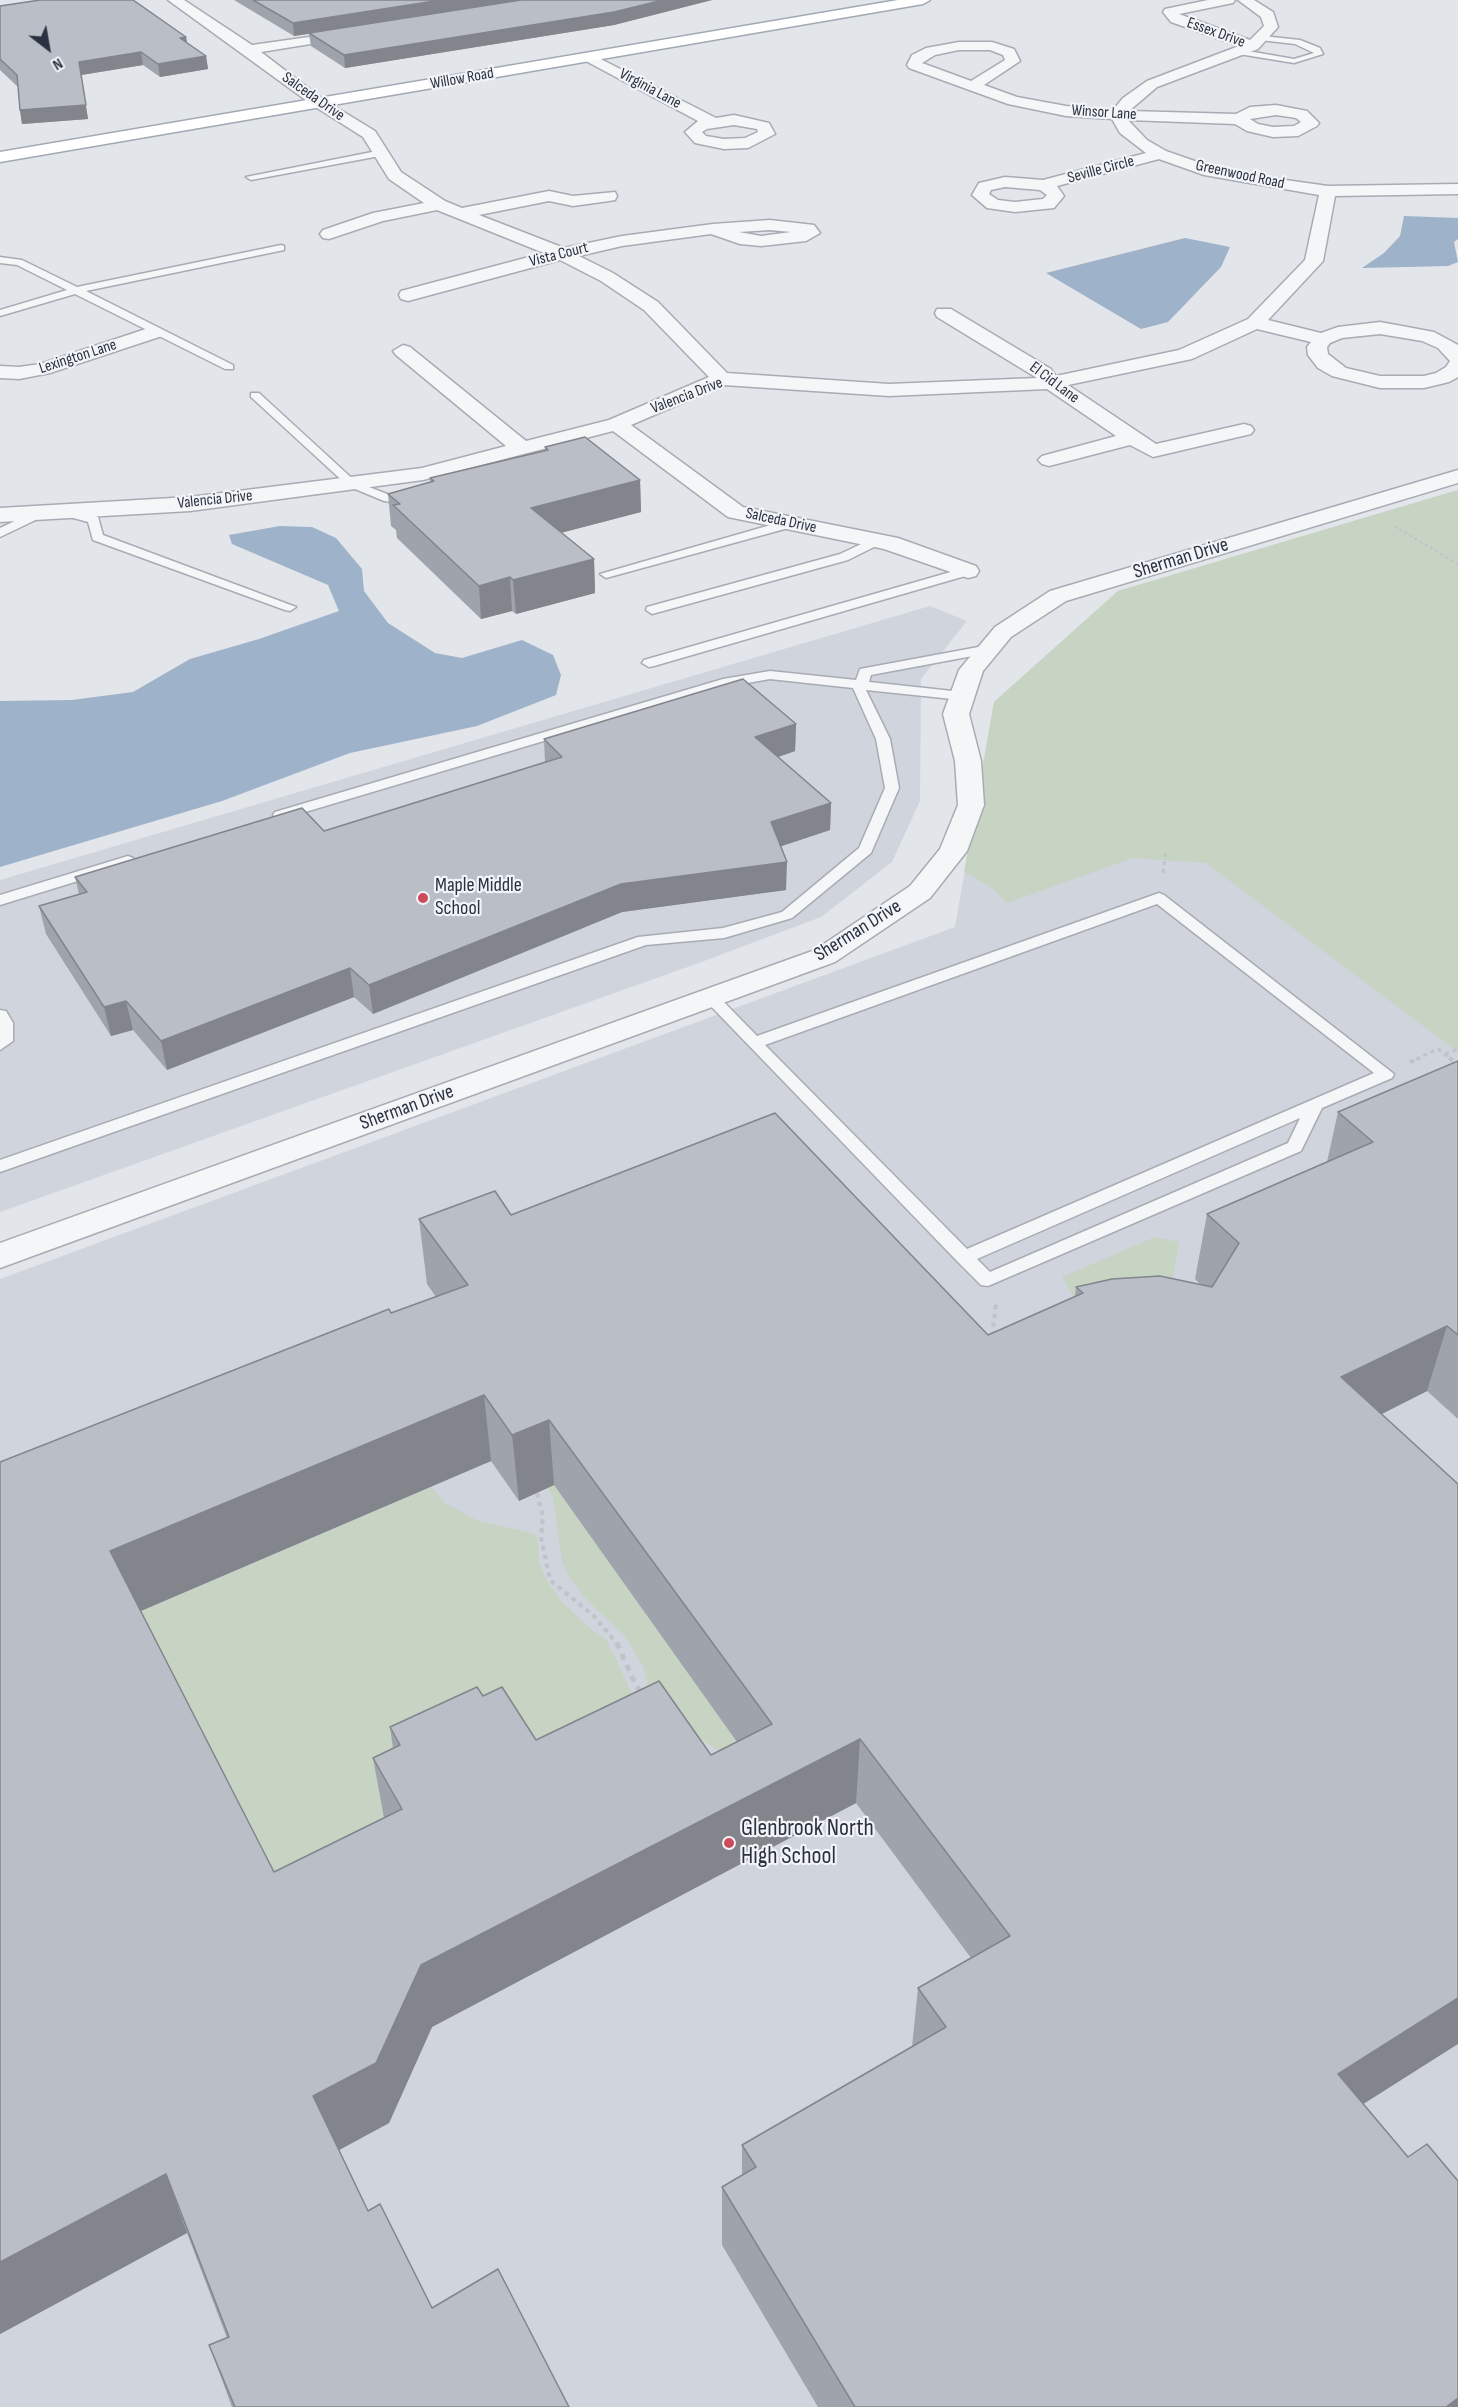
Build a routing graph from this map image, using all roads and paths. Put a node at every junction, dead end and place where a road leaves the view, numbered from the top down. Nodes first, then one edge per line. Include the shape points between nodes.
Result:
1 (175, 0) edge
2 (923, 0) edge
3 (1228, 0) edge
4 (1245, 0) edge
5 (374, 30) edge
6 (1253, 45) junction
7 (249, 50) junction
8 (589, 57) junction
9 (973, 86) junction
10 (319, 103) junction
11 (1117, 115) junction
12 (1239, 119) dead end
13 (711, 122) dead end
14 (382, 153) junction
15 (1160, 154) junction
16 (0, 158) edge
17 (251, 177) dead end
18 (1042, 185) dead end
19 (1458, 189) edge
20 (1328, 191) junction
21 (609, 196) dead end
22 (439, 205) junction
23 (463, 213) junction
24 (712, 229) dead end
25 (329, 234) dead end
26 (281, 248) dead end
27 (562, 254) junction
28 (0, 260) edge
29 (73, 291) junction
30 (408, 295) dead end
31 (0, 313) edge
32 (944, 313) dead end
33 (1255, 323) junction
34 (155, 332) junction
35 (1323, 339) junction
36 (403, 351) dead end
37 (1458, 359) edge
38 (1458, 364) edge
39 (229, 367) dead end
40 (0, 372) edge
41 (721, 379) junction
42 (1051, 383) junction
43 (255, 395) dead end
44 (616, 424) junction
45 (1244, 430) dead end
46 (1131, 438) junction
47 (523, 449) junction
48 (1049, 460) dead end
49 (1458, 477) edge
50 (352, 484) junction
51 (426, 501) edge
52 (1360, 506) junction
53 (51, 511) junction
54 (0, 515) edge
55 (788, 524) junction
56 (0, 533) edge
57 (876, 541) junction
58 (1458, 564) edge
59 (968, 571) joint
60 (606, 574) dead end
61 (290, 607) dead end
62 (652, 610) dead end
63 (989, 649) junction
64 (649, 663) dead end
65 (861, 685) junction
66 (962, 696) junction
67 (264, 820) edge
68 (138, 858) edge
69 (0, 900) edge
70 (712, 999) junction
71 (0, 1015) edge
72 (754, 1043) junction
73 (0, 1045) edge
74 (1458, 1049) edge
75 (1445, 1054) junction
76 (1458, 1064) edge
77 (1386, 1074) junction
78 (1315, 1104) junction
79 (0, 1166) edge
80 (0, 1256) edge
81 (964, 1257) junction
82 (996, 1298) dead end
83 (991, 1343) edge
84 (537, 1493) dead end
85 (650, 1701) edge

1 - 7 street, Salceda Drive
2 - 8 main road, Willow Road
3 - 6 street, Essex Drive via 1170,12 1176,19
4 - 6 street via 1268,15 1271,27
5 - 7 street
6 - 6 lane via 1294,61 1319,54 1297,42
6 - 11 street via 1152,84 1128,100
7 - 10 street, Salceda Drive
8 - 10 main road, Willow Road
8 - 13 street, Virginia Lane
9 - 9 street, Winsor Lane via 914,65 917,58 932,51 959,46 992,46 1009,52 1013,61
9 - 11 street, Winsor Lane via 1013,101
10 - 14 street, Salceda Drive via 369,134
10 - 16 main road, Willow Road
11 - 12 street, Winsor Lane
11 - 15 street, Greenwood Road via 1126,130
14 - 17 lane
14 - 22 street, Salceda Drive via 395,175
15 - 18 street, Seville Circle
15 - 20 street, Greenwood Road via 1204,170
19 - 20 street, Greenwood Road
20 - 33 street, Valencia Drive via 1314,261
21 - 23 street via 573,201 549,196
22 - 23 street, Salceda Drive
22 - 25 street, Salceda Drive via 379,217
23 - 27 street, Salceda Drive
24 - 27 street, Vista Court
26 - 29 lane
27 - 30 street, Vista Court
27 - 41 street, Salceda Drive via 651,306
28 - 29 lane via 19,262
29 - 31 lane
29 - 34 lane
32 - 42 street, El Cid Lane via 1044,373
33 - 35 street
33 - 42 street, Valencia Drive via 1185,355
34 - 39 lane
34 - 40 street, Lexington Lane via 43,369
35 - 37 street via 1357,329 1404,331 1444,344
35 - 38 street via 1317,347 1325,364 1369,380 1424,382 1442,378
36 - 47 street
41 - 42 street, Valencia Drive via 889,390
41 - 44 street, Valencia Drive
42 - 46 street, El Cid Lane
43 - 50 lane
44 - 47 street, Valencia Drive
44 - 55 street, Salceda Drive via 736,512
45 - 46 street, El Cid Lane via 1153,451
46 - 48 street
47 - 50 street, Valencia Drive via 480,465
49 - 52 street, Sherman Drive
50 - 51 lane via 384,497
50 - 53 street, Valencia Drive via 190,504
52 - 58 path
52 - 63 street, Sherman Drive via 1058,596 1003,632
53 - 54 street, Valencia Drive
53 - 56 lane
53 - 61 lane via 94,520 97,537
55 - 57 street, Salceda Drive
55 - 60 lane
57 - 59 street, Salceda Drive
57 - 62 lane via 844,557
59 - 64 lane
63 - 65 lane via 866,672
63 - 66 street, Sherman Drive via 971,670
65 - 66 lane
65 - 67 lane via 770,675 723,682
65 - 79 lane via 859,691 883,739 892,788 866,850 787,915 724,933 644,940
66 - 70 street, Sherman Drive via 956,714 969,761 971,805 953,851 920,892 825,956
68 - 69 lane
70 - 72 lane
70 - 80 street, Sherman Drive
71 - 73 lane via 5,1041
72 - 77 lane via 1159,898
72 - 81 lane
74 - 75 path
75 - 76 path
75 - 77 path via 1438,1049
77 - 78 lane
78 - 81 lane
78 - 81 lane via 1295,1147 988,1280
82 - 83 path
84 - 85 path via 550,1580 594,1616 621,1648 636,1686

